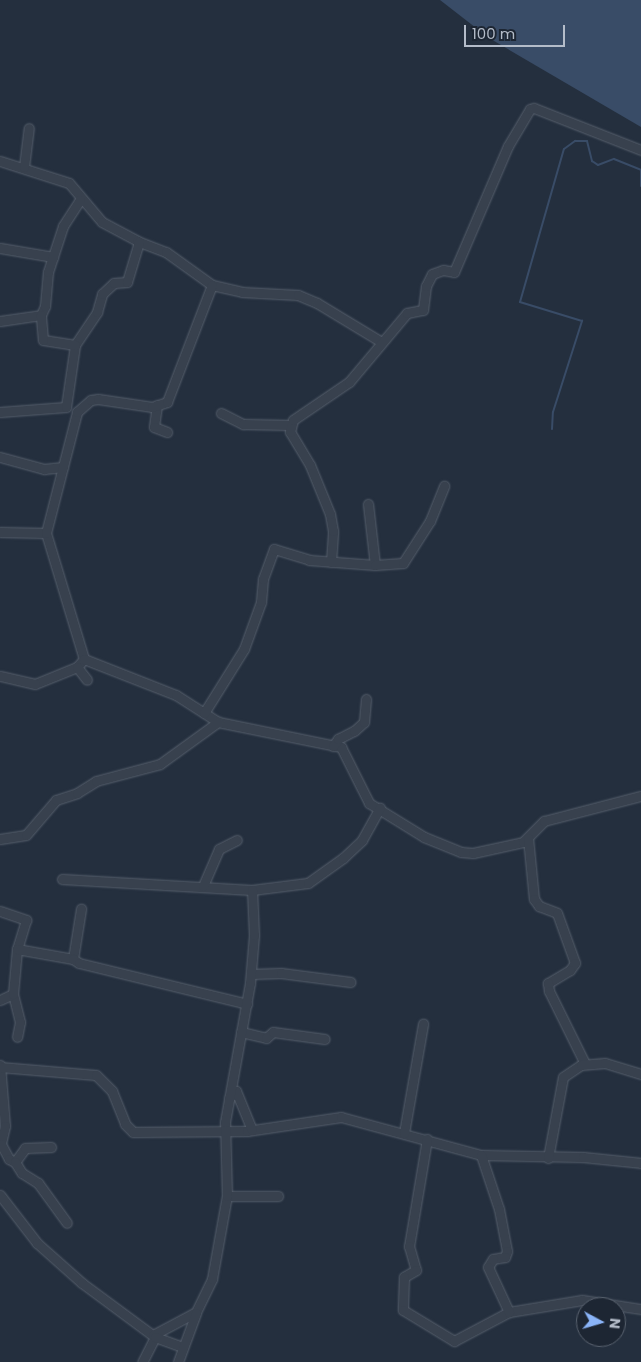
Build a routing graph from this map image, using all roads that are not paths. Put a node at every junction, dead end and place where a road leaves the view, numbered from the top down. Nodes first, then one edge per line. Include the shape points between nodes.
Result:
1 (29, 128) dead end
2 (641, 150) edge
3 (0, 161) edge
4 (24, 167) junction
5 (80, 200) junction
6 (139, 242) junction
7 (0, 248) edge
8 (53, 257) junction
9 (212, 286) junction
10 (41, 315) junction
11 (0, 321) edge
12 (380, 341) junction
13 (75, 345) junction
14 (157, 405) junction
15 (0, 412) edge
16 (221, 412) dead end
17 (290, 424) junction
18 (166, 432) dead end
19 (0, 457) edge
20 (63, 467) junction
21 (444, 486) dead end
22 (368, 504) dead end
23 (0, 532) edge
24 (46, 533) junction
25 (331, 562) junction
26 (375, 565) junction
27 (84, 659) junction
28 (77, 667) junction
29 (0, 676) edge
30 (87, 680) dead end
31 (366, 699) dead end
32 (204, 713) junction
33 (218, 722) junction
34 (333, 746) junction
35 (641, 796) edge
36 (380, 808) junction
37 (528, 838) junction
38 (0, 839) edge
39 (237, 840) dead end
40 (62, 879) dead end
41 (202, 886) junction
42 (252, 890) junction
43 (80, 908) dead end
44 (0, 910) edge
45 (17, 949) junction
46 (73, 959) junction
47 (251, 974) junction
48 (350, 982) dead end
49 (13, 994) junction
50 (0, 1000) edge
51 (248, 1004) junction
52 (422, 1024) dead end
53 (241, 1032) junction
54 (17, 1037) dead end
55 (325, 1039) dead end
56 (585, 1064) junction
57 (0, 1066) edge
58 (641, 1074) edge
59 (229, 1098) junction
60 (252, 1130) junction
61 (225, 1132) junction
62 (404, 1133) junction
63 (427, 1139) junction
64 (51, 1147) dead end
65 (481, 1155) junction
66 (548, 1158) junction
67 (15, 1162) junction
68 (641, 1163) edge
69 (0, 1195) edge
70 (227, 1196) junction
71 (278, 1196) dead end
72 (67, 1224) dead end
73 (641, 1309) edge
74 (196, 1312) junction
75 (509, 1312) junction
76 (154, 1336) junction
77 (182, 1347) junction
78 (142, 1362) edge
79 (178, 1362) edge

1 - 4 street
2 - 12 street via 530,109 508,146 454,272 444,270 432,274 426,286 423,310 407,313
3 - 4 street
4 - 5 street via 69,184
5 - 6 street via 102,222
5 - 8 street via 63,226
6 - 9 street via 166,252
6 - 13 street via 127,282 114,283 102,294 96,312
7 - 8 street
8 - 10 street
9 - 12 street via 242,292 298,295
9 - 14 street via 167,402
10 - 11 street
10 - 13 street via 43,340
12 - 17 street via 349,382
13 - 15 street via 66,407
14 - 18 street via 154,427
14 - 20 street via 127,404 106,398 91,400 77,412
16 - 17 street via 243,424
17 - 25 street via 290,432 310,465 330,514 333,531
19 - 20 street via 44,469
20 - 24 street
21 - 26 street via 430,521 403,563
22 - 26 street
23 - 24 street
24 - 27 street
25 - 26 street
25 - 32 street via 309,560 274,549 262,578 261,602 244,649
27 - 28 street
27 - 32 street via 176,695
28 - 29 street via 35,684
28 - 30 street
31 - 34 street via 364,722 338,738
32 - 33 street
33 - 34 street
33 - 38 street via 160,764 96,781 78,793 56,800 26,835
34 - 36 street via 341,747 369,803
35 - 37 street via 544,821
36 - 37 street via 424,836 461,852 473,853
36 - 42 street via 362,840 316,879
37 - 56 street via 534,899 540,906 557,913 575,963 574,967 548,983 548,991
39 - 41 street via 219,849
40 - 41 street
41 - 42 street
42 - 47 street via 254,935
43 - 46 street
44 - 45 street via 26,920
45 - 46 street
45 - 49 street
46 - 51 street
47 - 48 street via 281,973
47 - 51 street
49 - 50 street
49 - 54 street via 20,1022
51 - 53 street
52 - 62 street
53 - 55 street via 266,1038 273,1032
53 - 59 street
56 - 58 street via 605,1063
56 - 66 street via 563,1077
57 - 61 street via 96,1075 112,1091 125,1124 134,1132
57 - 67 street via 5,1126 1,1144 9,1159
59 - 60 street via 236,1091
59 - 61 street
60 - 61 street
60 - 62 street via 341,1118
61 - 70 street
62 - 63 street
63 - 65 street
63 - 75 street via 409,1246 416,1270 404,1277 403,1310 454,1341
64 - 67 street via 26,1148
65 - 66 street
65 - 75 street via 499,1209 507,1251 505,1257 493,1259 488,1267
66 - 68 street via 583,1157
67 - 72 street via 22,1173 38,1183
69 - 76 street via 37,1243 88,1289
70 - 71 street
70 - 74 street via 212,1279
73 - 75 street via 582,1300
74 - 76 street
74 - 77 street
76 - 77 street
76 - 78 street
77 - 79 street

